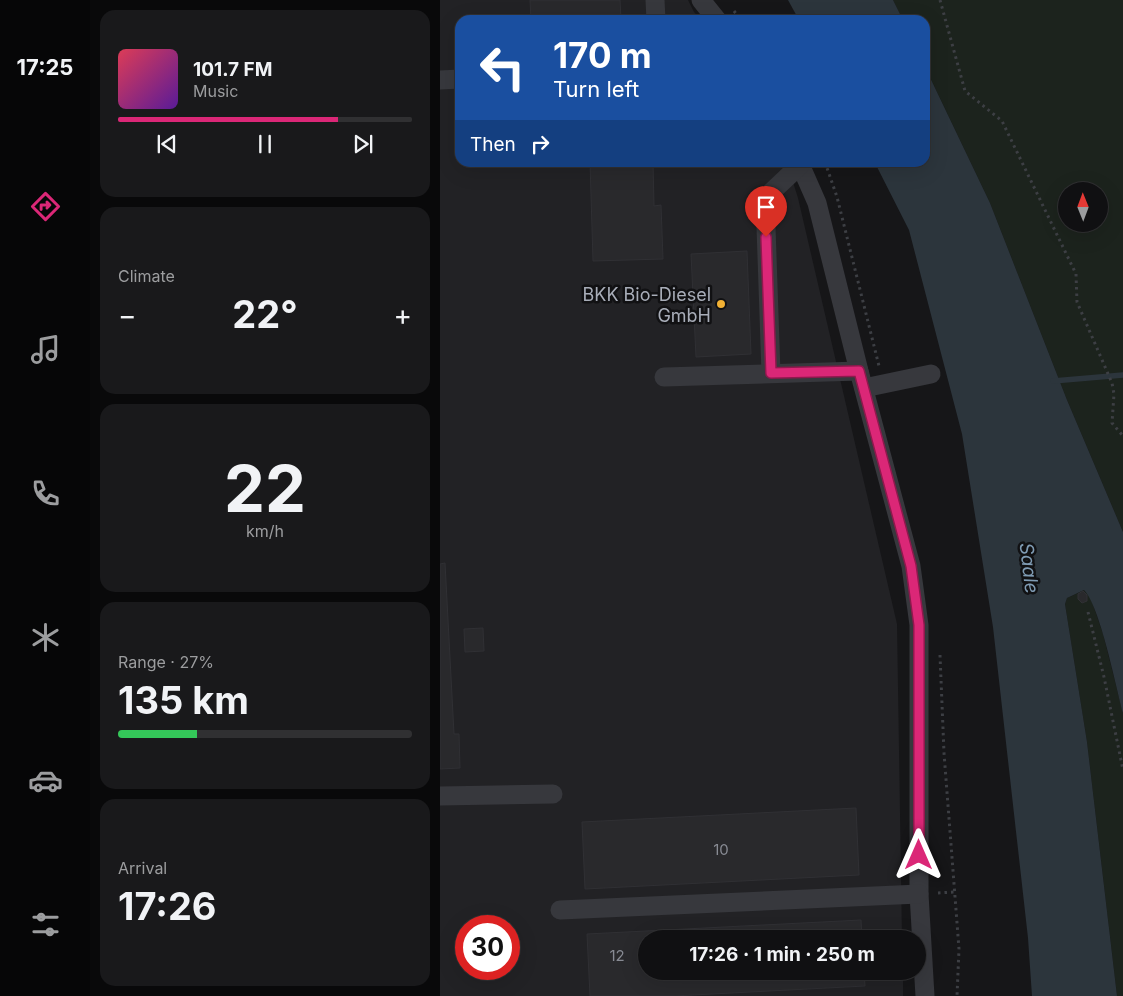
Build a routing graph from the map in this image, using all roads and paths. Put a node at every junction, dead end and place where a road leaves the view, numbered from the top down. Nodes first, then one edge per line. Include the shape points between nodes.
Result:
1 (655, 0) edge
2 (701, 0) edge
3 (940, 0) edge
4 (656, 15) edge
5 (713, 15) edge
6 (455, 79) edge
7 (440, 80) edge
8 (796, 167) edge
9 (800, 167) edge
10 (771, 373) junction
11 (931, 374) dead end
12 (664, 377) dead end
13 (862, 380) junction
14 (1123, 436) edge
15 (1088, 612) dead end
16 (1123, 770) edge
17 (553, 794) dead end
18 (440, 796) edge
19 (919, 894) junction
20 (560, 910) dead end
21 (925, 996) edge

1 - 4 street
2 - 5 street
3 - 14 path via 965,91 1002,121 1076,274 1077,302 1112,383 1112,423
6 - 7 street
8 - 10 street via 765,198
9 - 13 street via 817,203
10 - 12 street
10 - 13 street
11 - 13 street
13 - 19 street via 911,566 919,625
15 - 16 path
17 - 18 street
19 - 20 street
19 - 21 street

